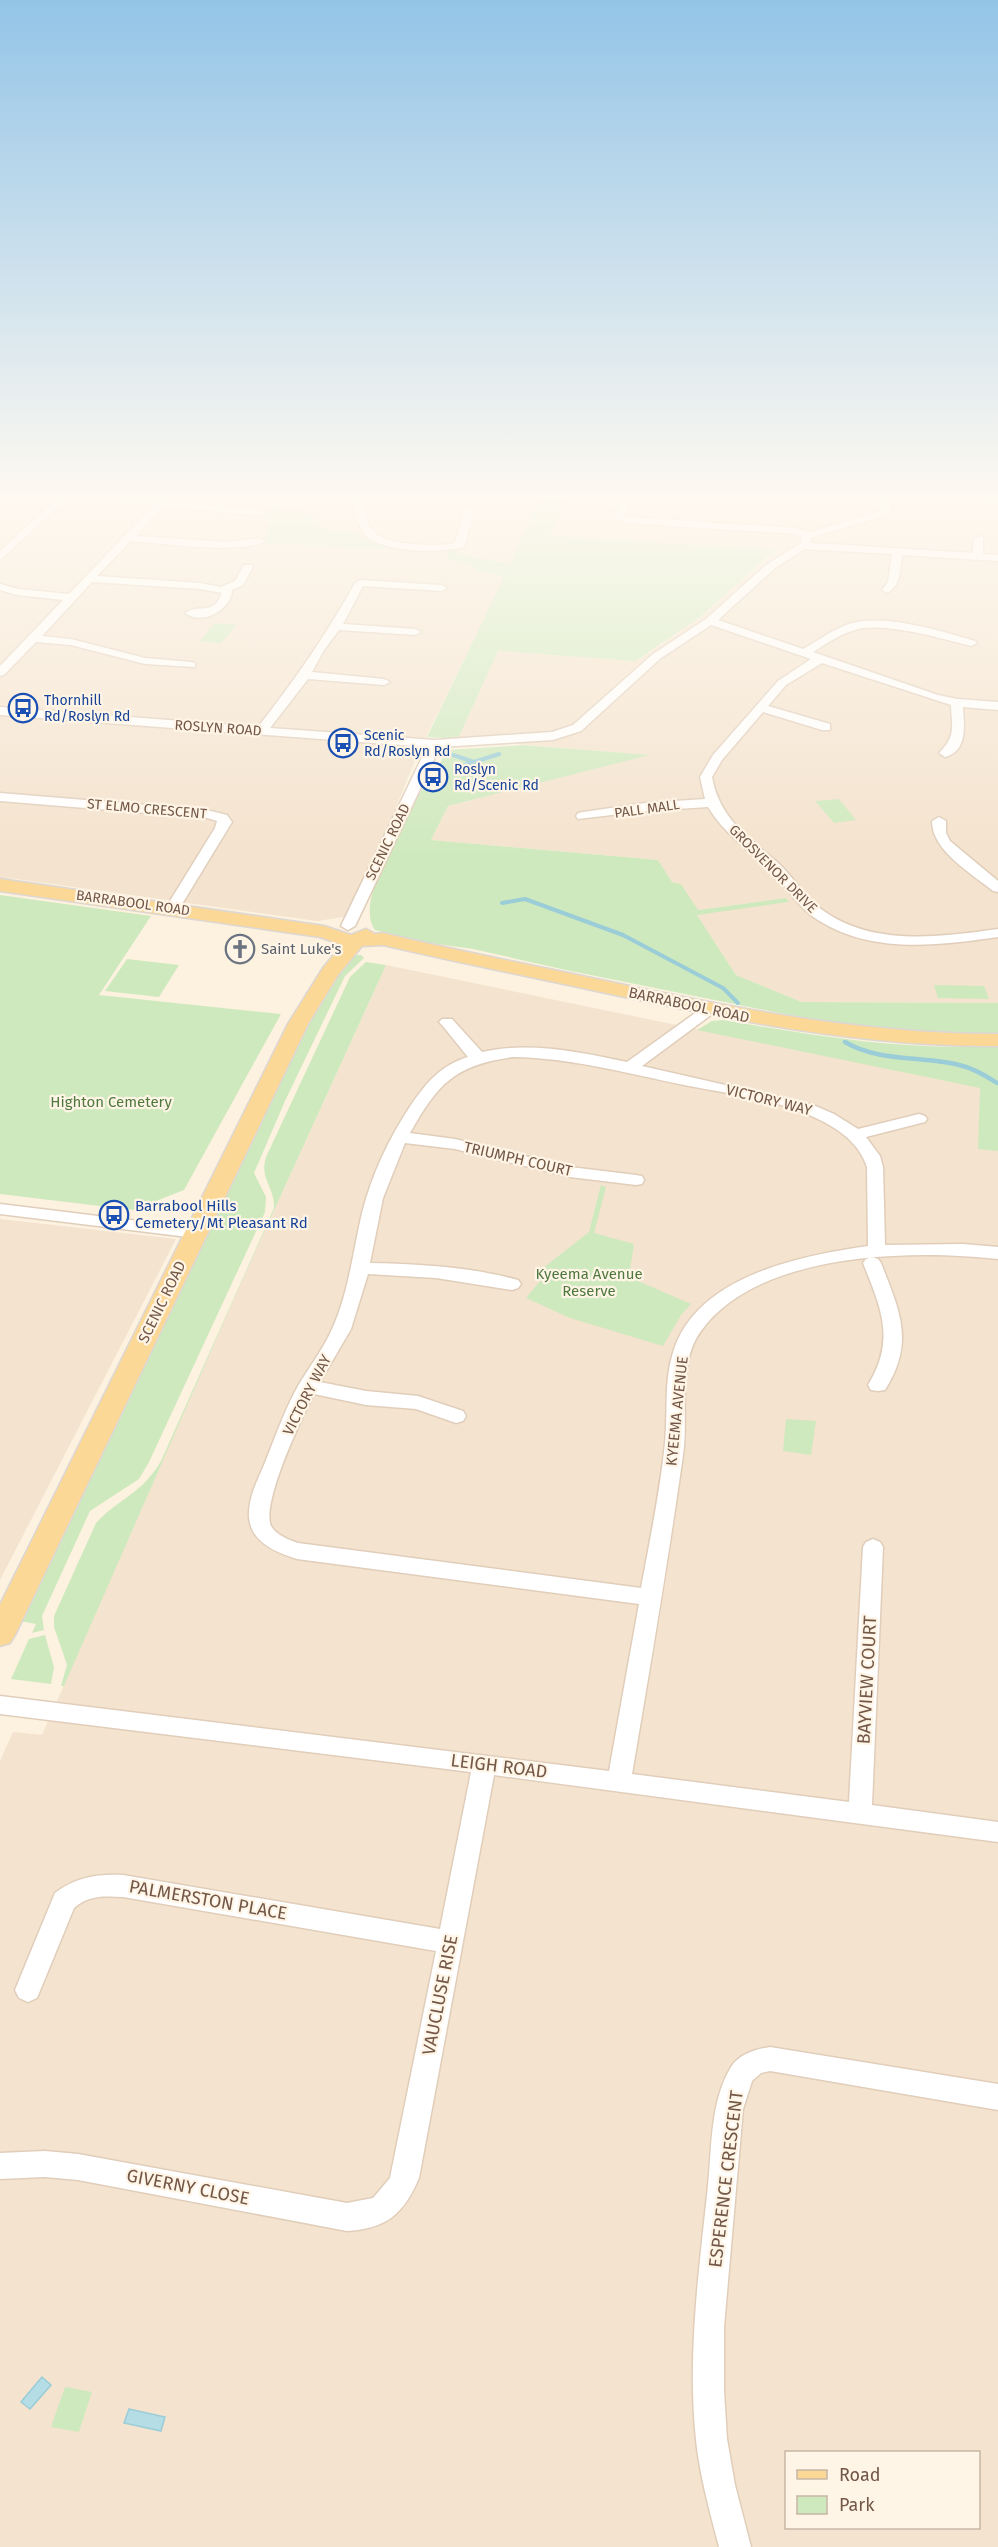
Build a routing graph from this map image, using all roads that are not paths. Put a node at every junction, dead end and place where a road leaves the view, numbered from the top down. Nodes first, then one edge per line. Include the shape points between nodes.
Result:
1 (53, 618) edge
2 (341, 618) edge
3 (714, 618) edge
4 (711, 621) junction
5 (336, 627) junction
6 (415, 632) dead end
7 (34, 638) junction
8 (970, 643) dead end
9 (804, 652) junction
10 (821, 658) junction
11 (191, 665) dead end
12 (0, 674) edge
13 (305, 675) junction
14 (384, 682) dead end
15 (957, 703) junction
16 (998, 706) edge
17 (763, 708) junction
18 (0, 711) edge
19 (826, 727) dead end
20 (261, 731) junction
21 (435, 744) junction
22 (945, 753) dead end
23 (0, 797) edge
24 (711, 802) junction
25 (584, 816) dead end
26 (939, 821) dead end
27 (0, 885) edge
28 (998, 888) edge
29 (172, 909) junction
30 (998, 933) edge
31 (355, 934) junction
32 (710, 1009) junction
33 (447, 1022) dead end
34 (998, 1040) edge
35 (478, 1058) junction
36 (629, 1068) junction
37 (920, 1119) dead end
38 (855, 1135) junction
39 (400, 1137) junction
40 (636, 1180) dead end
41 (0, 1209) edge
42 (196, 1233) junction
43 (998, 1253) edge
44 (875, 1257) junction
45 (360, 1268) junction
46 (512, 1284) dead end
47 (878, 1385) dead end
48 (308, 1386) junction
49 (456, 1416) dead end
50 (873, 1547) dead end
51 (650, 1598) junction
52 (0, 1635) edge
53 (0, 1705) edge
54 (484, 1764) junction
55 (619, 1782) junction
56 (860, 1814) junction
57 (998, 1832) edge
58 (451, 1942) junction
59 (27, 1990) dead end
60 (998, 2097) edge
61 (0, 2166) edge
62 (374, 2214) joint
63 (735, 2547) edge

1 - 7 street
2 - 5 street
3 - 4 street, ROSLYN ROAD
4 - 9 street
4 - 21 street, ROSLYN ROAD via 657,656 577,728 537,739
5 - 6 street
5 - 13 street
7 - 11 street via 71,642 136,659
7 - 12 street
8 - 9 street via 860,624
9 - 10 street
10 - 15 street
10 - 17 street via 782,683
13 - 14 street
13 - 20 street
15 - 16 street
15 - 22 street via 957,742
17 - 19 street
17 - 24 street via 710,768 706,777
18 - 20 street, ROSLYN ROAD
20 - 21 street, ROSLYN ROAD
21 - 31 street, SCENIC ROAD via 356,908
23 - 29 street, ST ELMO CRESCENT via 221,817 225,821 222,828
24 - 25 street, PALL MALL
24 - 30 street, GROSVENOR DRIVE via 741,840 783,874 808,906 829,921 868,936 895,939 930,940
26 - 28 street via 944,843
27 - 29 main road, BARRABOOL ROAD
29 - 31 main road, BARRABOOL ROAD
31 - 32 main road, BARRABOOL ROAD
31 - 42 main road, SCENIC ROAD via 298,1024
32 - 34 main road, BARRABOOL ROAD via 861,1035
32 - 36 street
33 - 35 street
35 - 36 street, VICTORY WAY via 533,1053
35 - 39 street, VICTORY WAY via 446,1072 436,1082
36 - 38 street, VICTORY WAY via 807,1108
37 - 38 street
38 - 44 street, VICTORY WAY via 875,1166
39 - 40 street, TRIUMPH COURT via 455,1144 570,1172
39 - 45 street, VICTORY WAY via 378,1190
41 - 42 street
42 - 52 main road, SCENIC ROAD
43 - 44 street, KYEEMA AVENUE via 951,1249
44 - 47 street, VICTORY WAY via 894,1326 890,1368
44 - 51 street, KYEEMA AVENUE via 824,1259 765,1276 727,1296 694,1328 677,1370 676,1433
45 - 46 street via 414,1269
45 - 48 street, VICTORY WAY via 341,1329
48 - 49 street via 366,1398 418,1403
48 - 51 street, VICTORY WAY via 259,1507 259,1520 276,1544 297,1551
50 - 56 street, BAYVIEW COURT
51 - 55 street, KYEEMA AVENUE
53 - 54 street, LEIGH ROAD
54 - 55 street, LEIGH ROAD
54 - 58 street, VAUCLUSE RISE
55 - 56 street, LEIGH ROAD
56 - 57 street, LEIGH ROAD
58 - 59 street, PALMERSTON PLACE via 123,1886 96,1885 76,1890 64,1901
58 - 62 street, VAUCLUSE RISE via 405,2178 392,2202
60 - 63 street, ESPERENCE CRESCENT via 770,2059 754,2061 741,2074 733,2091 730,2115 709,2354 710,2423 718,2484
61 - 62 street, GIVERNY CLOSE via 78,2167 328,2214

